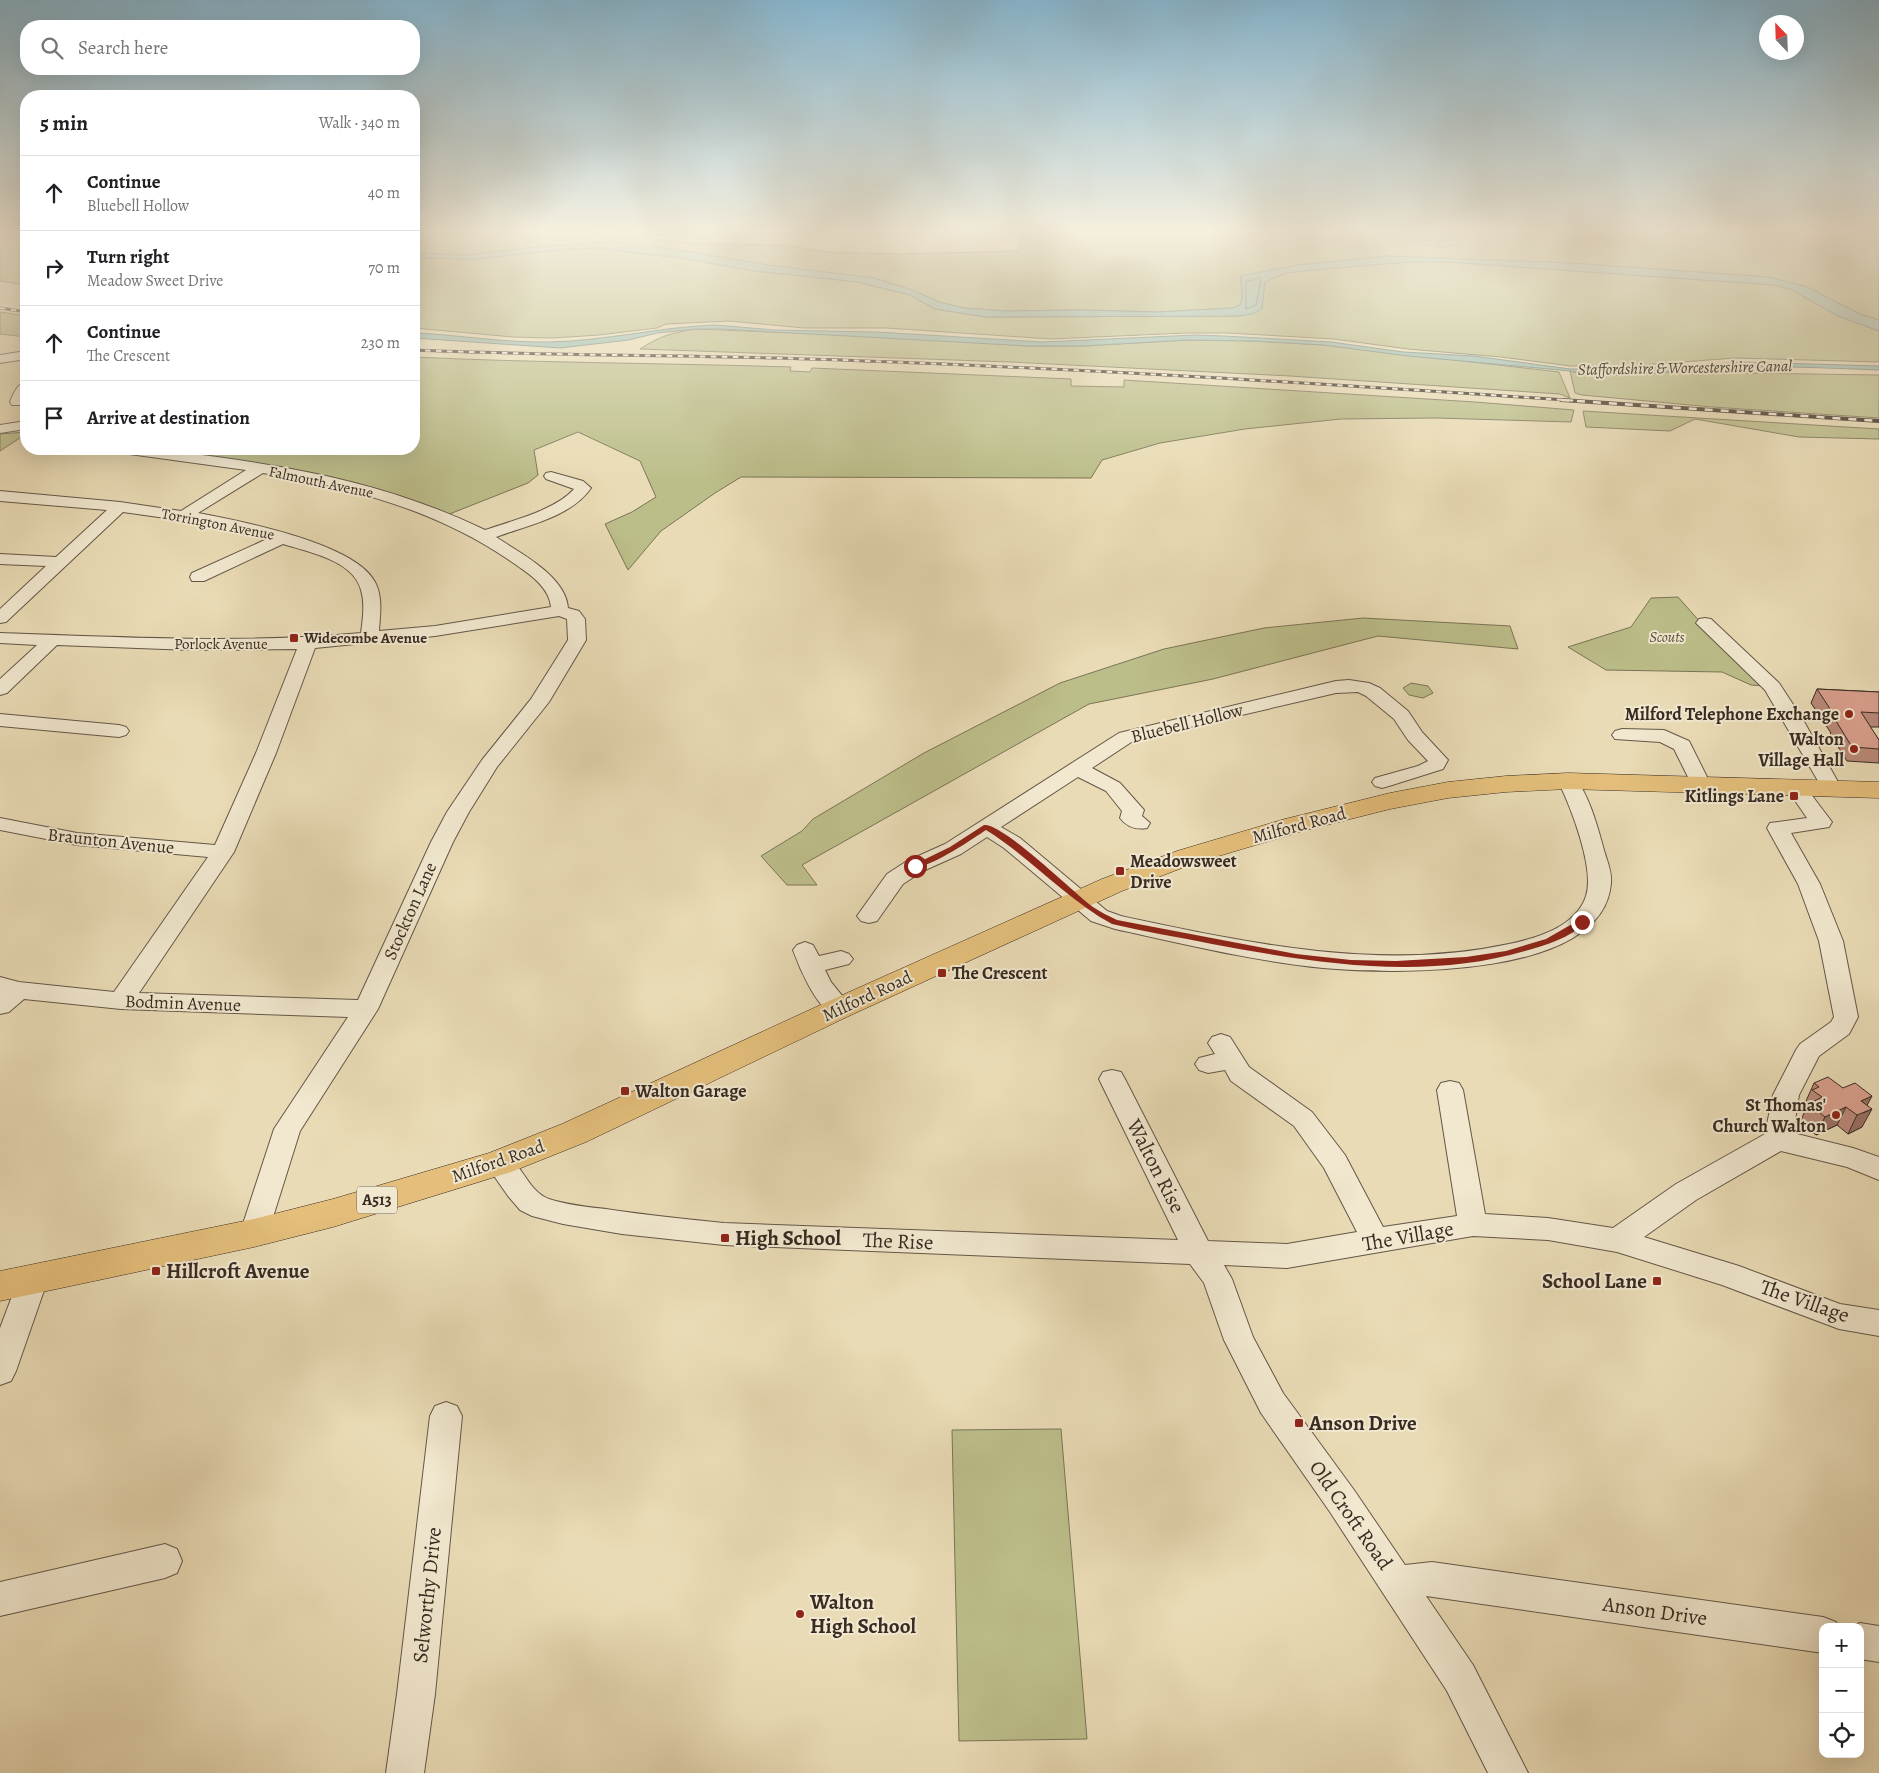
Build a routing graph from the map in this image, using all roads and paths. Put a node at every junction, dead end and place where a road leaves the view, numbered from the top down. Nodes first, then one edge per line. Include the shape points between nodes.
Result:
1 (20, 355) edge
2 (2, 356) edge
3 (20, 426) edge
4 (0, 429) edge
5 (163, 455) edge
6 (259, 469) junction
7 (551, 476) dead end
8 (0, 496) edge
9 (120, 507) junction
10 (185, 515) junction
11 (484, 536) junction
12 (284, 538) junction
13 (0, 559) edge
14 (60, 562) junction
15 (198, 577) dead end
16 (560, 611) junction
17 (0, 618) edge
18 (1705, 623) dead end
19 (0, 638) edge
20 (370, 638) junction
21 (54, 639) junction
22 (308, 643) junction
23 (0, 689) edge
24 (0, 720) edge
25 (119, 730) dead end
26 (1622, 735) dead end
27 (1077, 768) junction
28 (1385, 776) dead end
29 (1568, 782) junction
30 (1702, 786) junction
31 (1797, 789) junction
32 (1832, 789) junction
33 (1879, 790) edge
34 (1129, 820) dead end
35 (0, 824) edge
36 (986, 827) junction
37 (223, 852) junction
38 (1078, 900) junction
39 (869, 908) dead end
40 (841, 959) dead end
41 (10, 987) edge
42 (121, 1001) junction
43 (0, 1006) edge
44 (366, 1008) junction
45 (840, 1008) junction
46 (1220, 1056) dead end
47 (1112, 1079) dead end
48 (1450, 1090) dead end
49 (1778, 1140) junction
50 (499, 1163) junction
51 (1879, 1169) edge
52 (1473, 1225) junction
53 (254, 1233) junction
54 (1617, 1240) junction
55 (1376, 1241) junction
56 (1199, 1253) junction
57 (16, 1283) edge
58 (1879, 1323) edge
59 (0, 1371) edge
60 (446, 1416) dead end
61 (165, 1561) dead end
62 (1398, 1584) junction
63 (0, 1598) edge
64 (1819, 1634) edge
65 (1864, 1642) edge
66 (1879, 1644) edge
67 (405, 1773) edge
68 (1509, 1773) edge

1 - 2 street
3 - 4 street
5 - 6 street, Falmouth Avenue
6 - 10 street
6 - 11 street, Falmouth Avenue via 365,489 426,509
7 - 11 street via 583,488 574,499
8 - 9 street, Torrington Avenue
9 - 10 street, Torrington Avenue
9 - 14 street
10 - 12 street, Torrington Avenue
11 - 16 street, Falmouth Avenue via 508,549 553,588
12 - 15 street
12 - 20 street, Torrington Avenue via 343,560 363,576 370,591
13 - 14 street
14 - 17 street
16 - 20 street, Porlock Avenue
16 - 44 street, Stockton Lane via 576,619 577,640 539,702 489,764 458,812
18 - 32 street via 1772,687
19 - 21 street, Porlock Avenue
20 - 22 street, Porlock Avenue
21 - 22 street, Porlock Avenue via 191,645
21 - 23 street
22 - 37 street via 266,753
24 - 25 street
26 - 30 street via 1664,736 1682,745
27 - 28 street, Bluebell Hollow via 1126,737 1145,730 1349,686 1373,692 1394,709 1438,760 1436,765 1425,770
27 - 34 street via 1113,787 1133,810
27 - 36 street, Bluebell Hollow
29 - 30 highway, Milford Road / A513
29 - 38 highway, Milford Road / A513 via 1448,790 1294,824 1186,857
29 - 38 street via 1579,803 1600,875 1596,901 1582,922 1549,941 1506,954 1396,964 1296,957 1114,922 1099,916
30 - 31 highway, Milford Road / A513
31 - 32 highway, Milford Road / A513
31 - 49 street via 1821,822 1778,828 1809,884 1831,942 1846,1016 1840,1028 1808,1050 1786,1094
32 - 33 highway, Milford Road / A513
35 - 37 street, Braunton Avenue via 77,839
36 - 38 street via 1012,843
36 - 39 street, Bluebell Hollow via 953,849 915,866 894,880
37 - 42 street
38 - 45 highway, Milford Road / A513
40 - 45 street via 808,958 823,991
41 - 42 street, Bodmin Avenue
41 - 43 street
42 - 44 street, Bodmin Avenue
44 - 53 street, Stockton Lane via 287,1129
45 - 50 highway, Milford Road / A513 via 574,1133
46 - 55 street via 1303,1118 1335,1162
47 - 56 street, Walton Rise
48 - 52 street
49 - 51 street via 1853,1158
49 - 54 street via 1686,1192
50 - 53 highway, Milford Road / A513 via 341,1211
50 - 56 street, The Rise via 531,1204 563,1213 667,1228 724,1234
52 - 54 street, The Village via 1548,1229
52 - 55 street, The Village
53 - 57 highway, A513
54 - 58 street, The Village via 1729,1275 1840,1316
55 - 56 street, The Village via 1287,1256
56 - 62 street, Old Croft Road via 1217,1279 1239,1340 1268,1396
57 - 59 street
60 - 67 street, Selworthy Drive
61 - 63 street
62 - 64 street, Anson Drive via 1432,1579
62 - 68 street, Old Croft Road via 1460,1678
65 - 66 street

